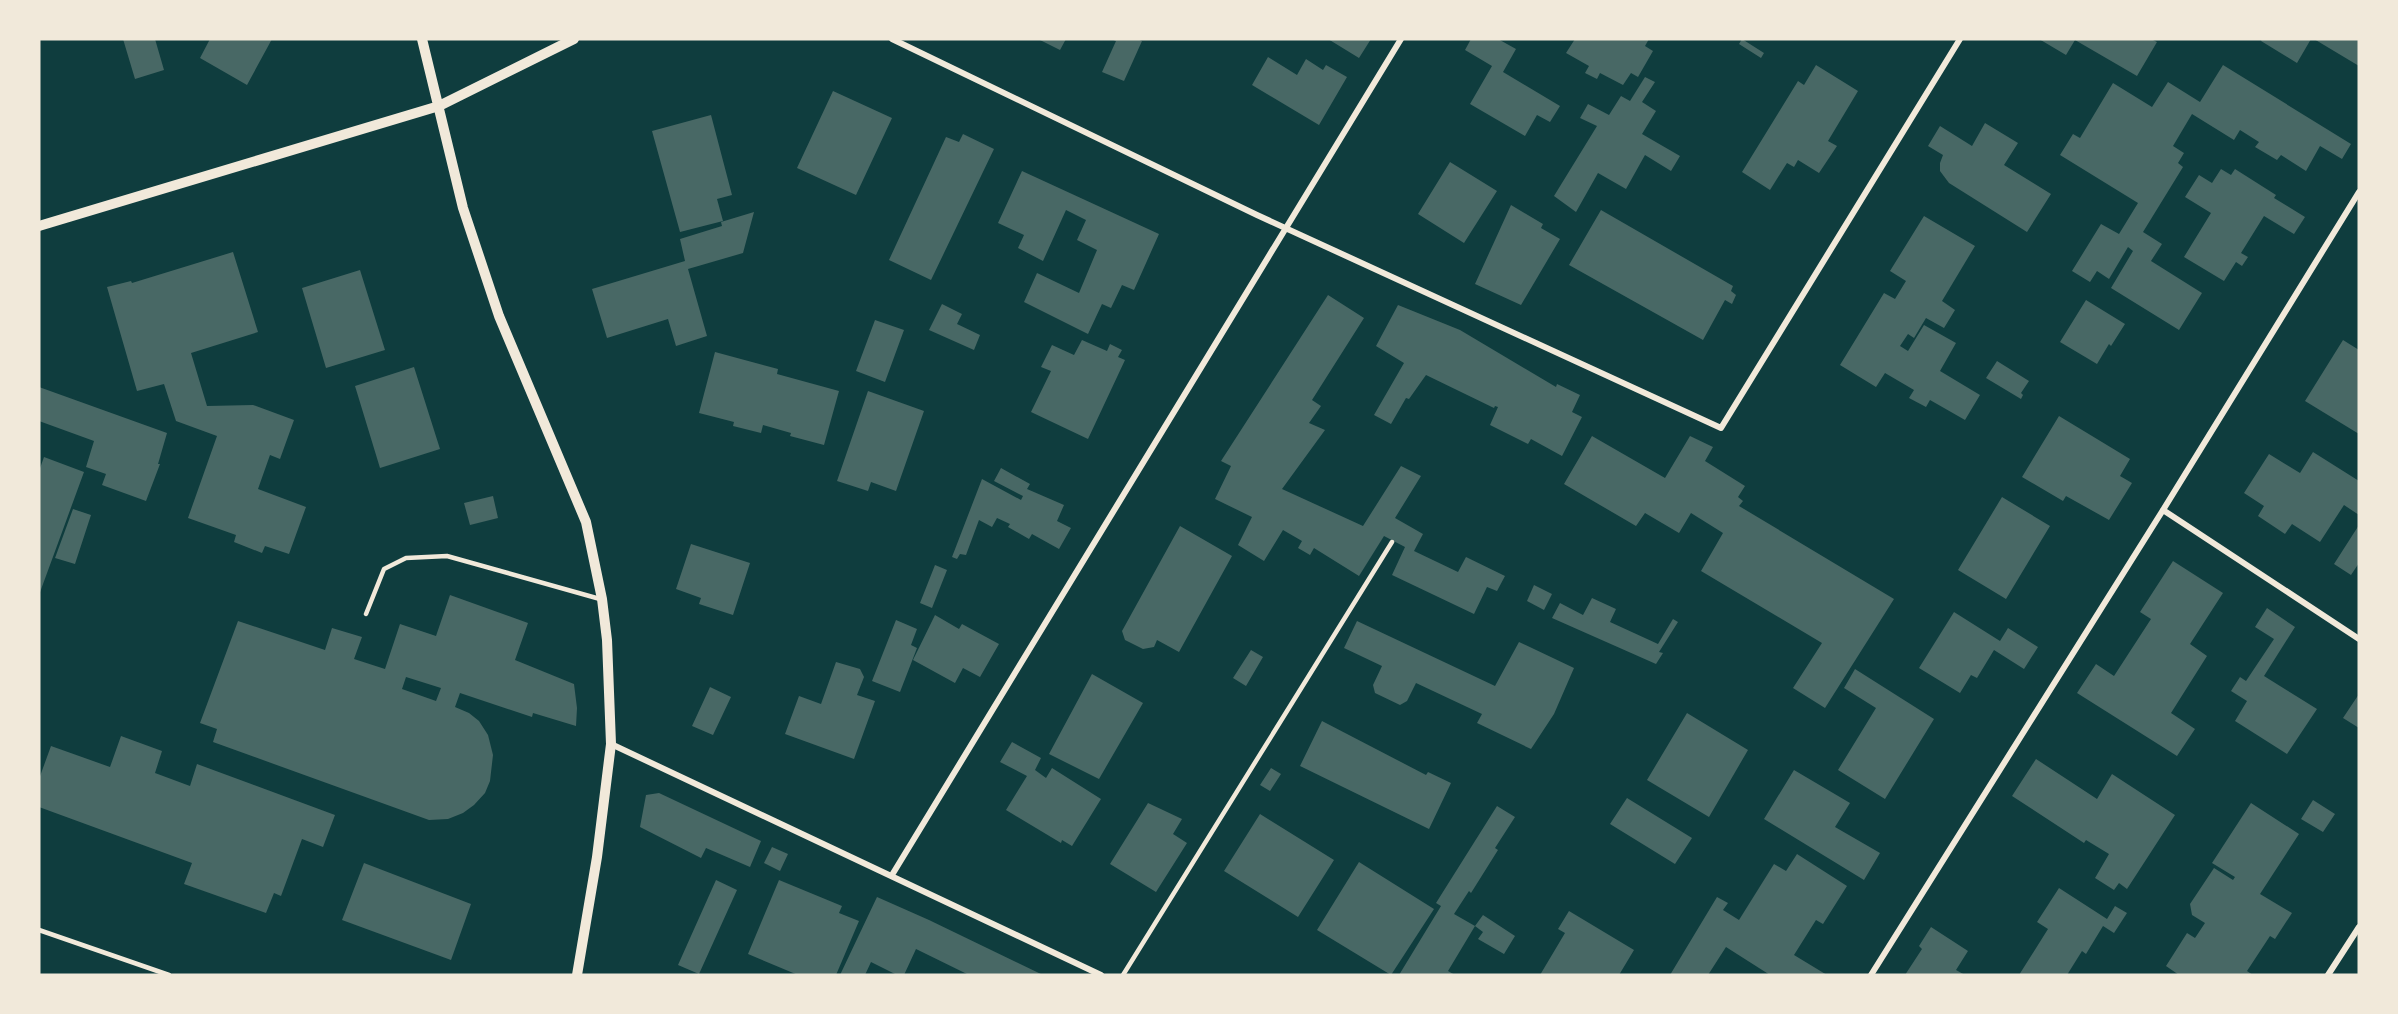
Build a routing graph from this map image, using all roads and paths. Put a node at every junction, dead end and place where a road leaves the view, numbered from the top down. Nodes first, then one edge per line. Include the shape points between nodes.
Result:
1 (422, 39) edge
2 (574, 39) edge
3 (892, 39) edge
4 (1401, 39) edge
5 (1960, 39) edge
6 (439, 106) junction
7 (2359, 192) edge
8 (39, 226) edge
9 (1286, 228) junction
10 (2163, 510) junction
11 (1392, 542) dead end
12 (602, 599) junction
13 (366, 614) dead end
14 (2359, 639) edge
15 (610, 744) junction
16 (892, 875) junction
17 (2359, 927) edge
18 (39, 930) edge
19 (169, 975) edge
20 (577, 975) edge
21 (1101, 975) edge
22 (1123, 975) edge
23 (1871, 975) edge
24 (2328, 975) edge

1 - 6 street
2 - 6 street
3 - 9 street
4 - 9 street
5 - 9 street via 1721,428
6 - 8 street
6 - 12 street via 463,207 499,316 586,522
7 - 10 street
9 - 16 street
10 - 14 street
10 - 23 street
11 - 22 lane
12 - 13 lane via 447,556 406,558 384,569
12 - 15 street via 608,651
15 - 16 street
15 - 20 street via 597,857
16 - 21 street
17 - 24 street
18 - 19 lane

